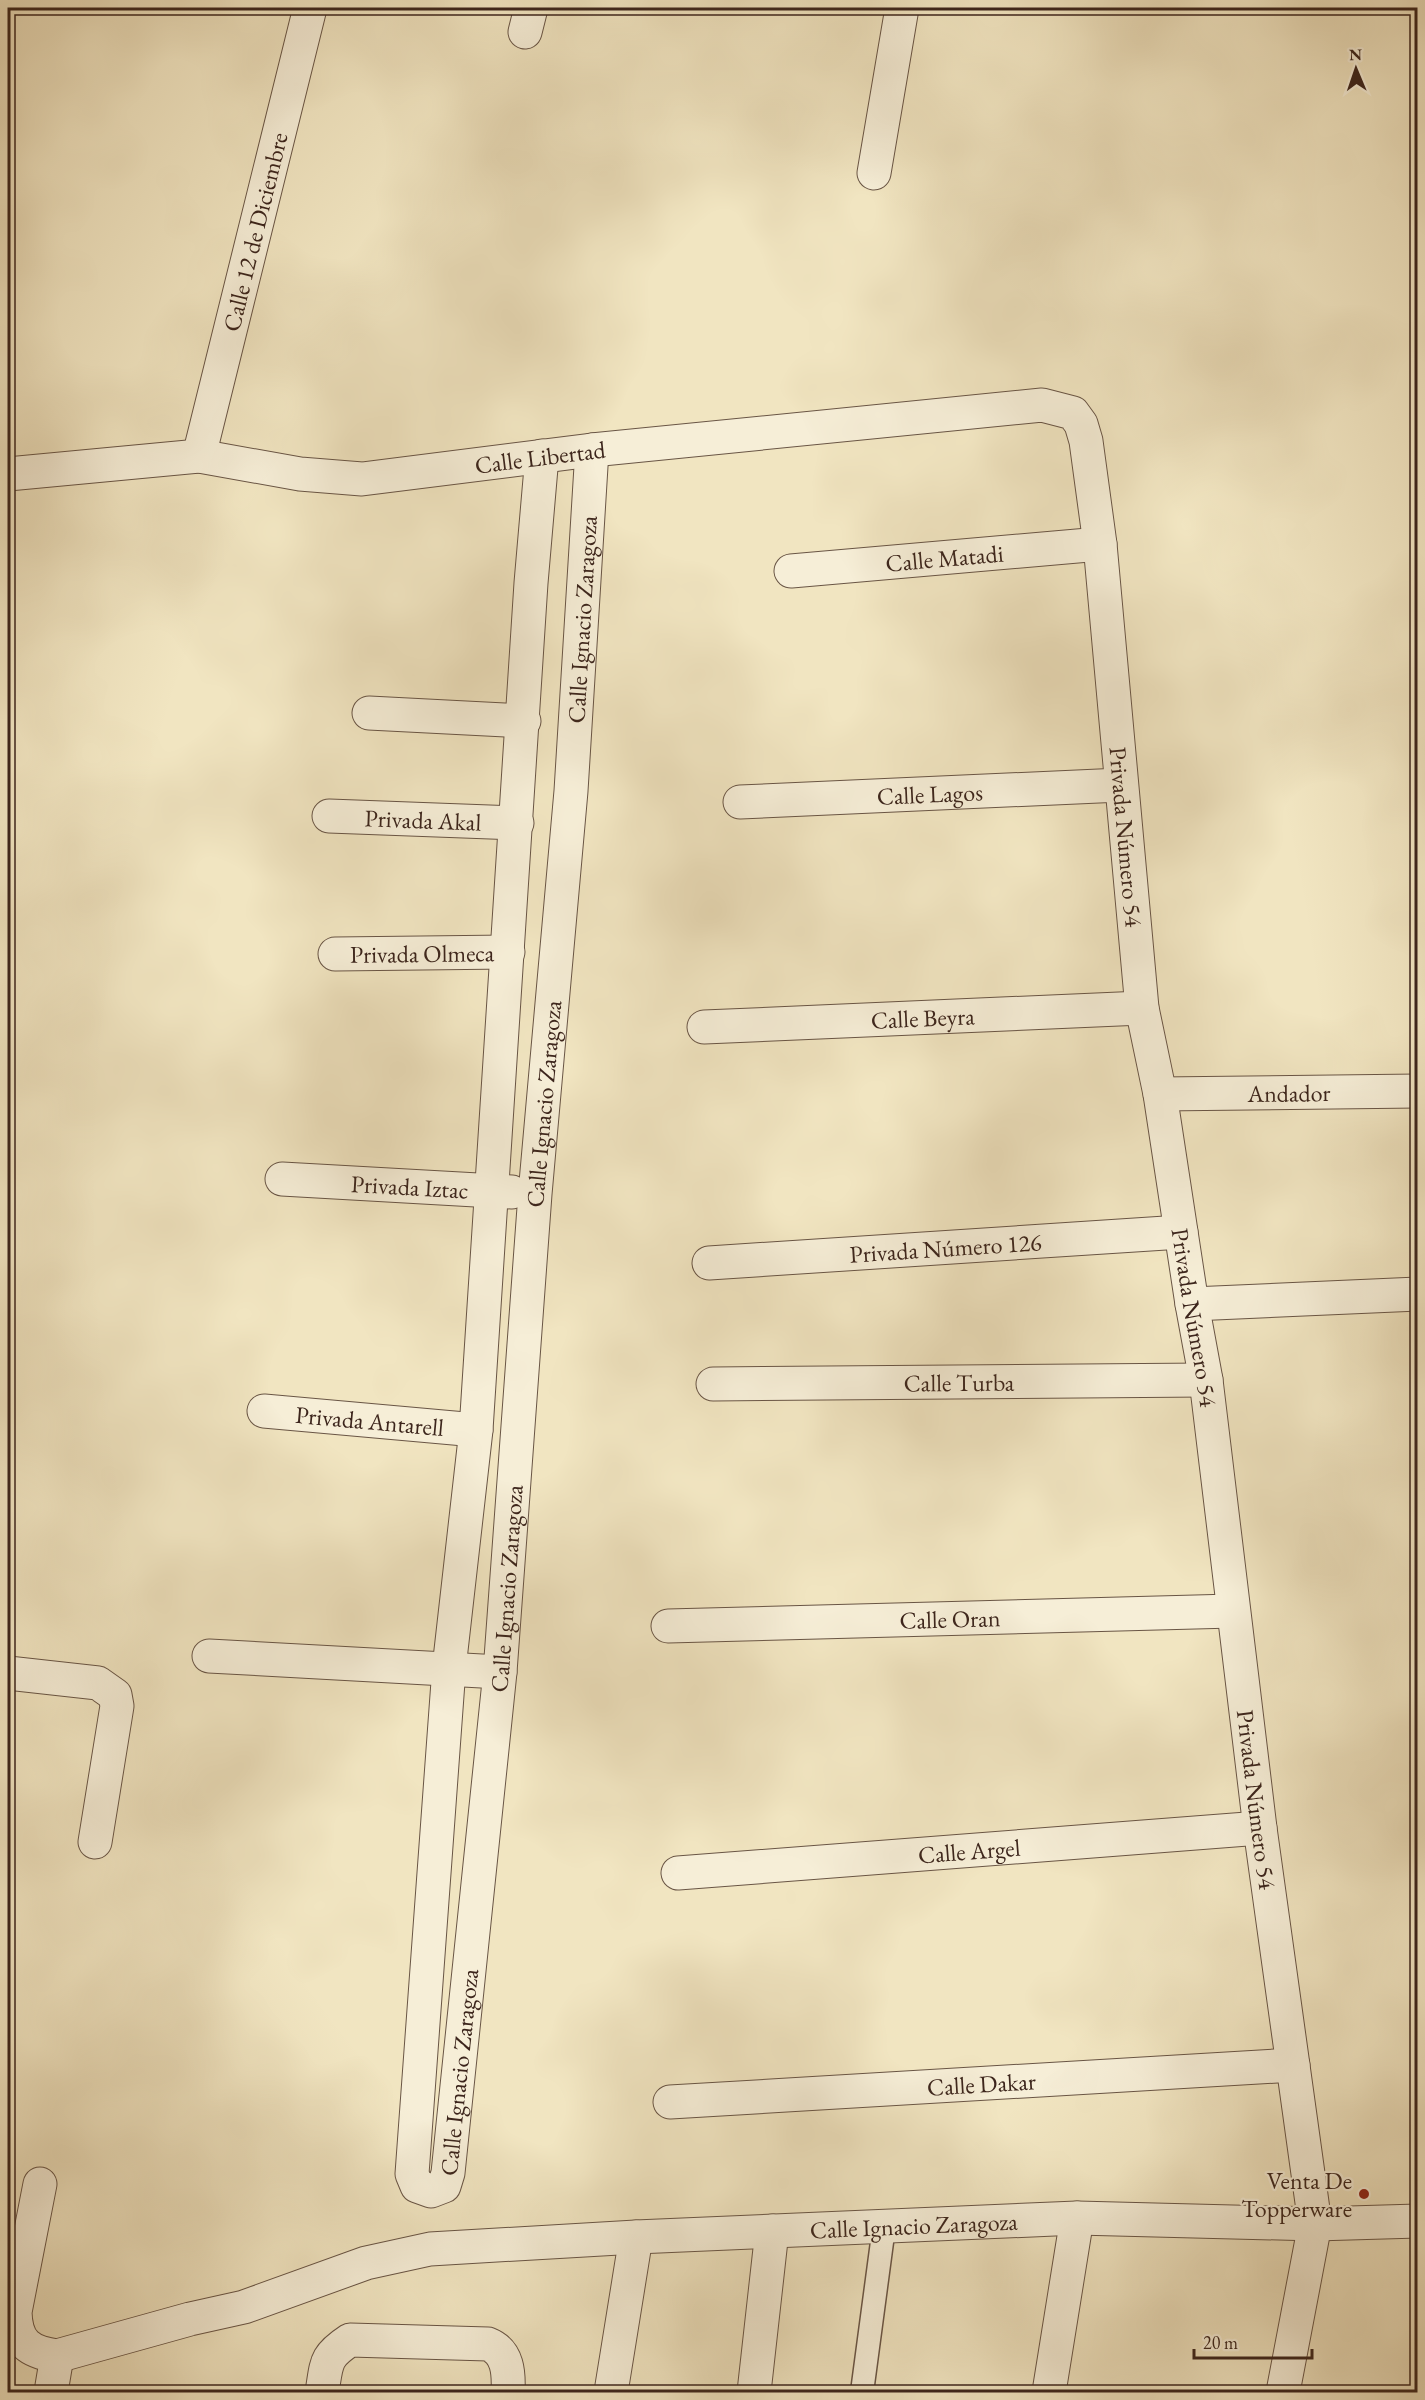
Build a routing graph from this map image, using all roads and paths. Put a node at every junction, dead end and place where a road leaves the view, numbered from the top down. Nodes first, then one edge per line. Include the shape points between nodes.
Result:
1 (310, 8) edge
2 (902, 8) edge
3 (874, 173) dead end
4 (1073, 413) joint
5 (592, 450) junction
6 (199, 456) junction
7 (542, 456) junction
8 (8, 474) edge
9 (1100, 544) junction
10 (790, 571) dead end
11 (531, 583) junction
12 (583, 584) junction
13 (369, 713) dead end
14 (524, 721) junction
15 (1121, 785) junction
16 (740, 802) dead end
17 (329, 816) dead end
18 (517, 823) junction
19 (508, 952) junction
20 (335, 954) dead end
21 (1142, 1008) junction
22 (704, 1027) dead end
23 (1418, 1091) edge
24 (1160, 1094) junction
25 (282, 1179) dead end
26 (491, 1191) junction
27 (535, 1194) junction
28 (1181, 1232) junction
29 (709, 1263) dead end
30 (1418, 1294) edge
31 (1192, 1304) junction
32 (1206, 1380) junction
33 (713, 1384) dead end
34 (264, 1411) dead end
35 (476, 1430) junction
36 (1233, 1611) junction
37 (668, 1626) dead end
38 (209, 1656) dead end
39 (449, 1668) junction
40 (500, 1672) junction
41 (8, 1674) edge
42 (1260, 1828) junction
43 (95, 1842) dead end
44 (678, 1873) dead end
45 (1293, 2065) junction
46 (670, 2102) dead end
47 (40, 2184) dead end
48 (1077, 2218) junction
49 (1418, 2221) edge
50 (1315, 2224) junction
51 (884, 2227) junction
52 (772, 2231) junction
53 (636, 2237) junction
54 (57, 2356) junction
55 (51, 2392) edge
56 (322, 2392) edge
57 (508, 2392) edge
58 (611, 2392) edge
59 (754, 2392) edge
60 (861, 2392) edge
61 (1049, 2392) edge
62 (1283, 2392) edge

1 - 6 street, Calle 12 de Diciembre
2 - 3 street
4 - 5 street, Calle Libertad via 1042,405
4 - 9 street, Privada Número 54 via 1086,441
5 - 7 street, Calle Libertad
5 - 12 street, Calle Ignacio Zaragoza
6 - 7 street, Calle Libertad via 300,474 362,479
6 - 8 street, Calle Libertad
7 - 11 street, Calle Ignacio Zaragoza
9 - 10 street, Calle Matadi
9 - 15 street, Privada Número 54
11 - 12 street
11 - 14 street, Calle Ignacio Zaragoza
12 - 27 street, Calle Ignacio Zaragoza via 571,791
13 - 14 street
14 - 18 street, Calle Ignacio Zaragoza
15 - 16 street, Calle Lagos
15 - 21 street, Privada Número 54
17 - 18 street, Privada Akal
18 - 19 street, Calle Ignacio Zaragoza
19 - 20 street, Privada Olmeca
19 - 26 street, Calle Ignacio Zaragoza
21 - 22 street, Calle Beyra
21 - 24 street, Privada Número 54
23 - 24 street, Andador
24 - 28 street, Privada Número 54
25 - 26 street, Privada Iztac
26 - 27 street, Privada Iztac
26 - 35 street, Calle Ignacio Zaragoza
27 - 40 street, Calle Ignacio Zaragoza
28 - 29 street, Privada Número 126
28 - 31 street, Privada Número 54
30 - 31 street
31 - 32 street, Privada Número 54
32 - 33 street, Calle Turba
32 - 36 street, Privada Número 54
34 - 35 street, Privada Antarell
35 - 39 street, Calle Ignacio Zaragoza
36 - 37 street, Calle Oran
36 - 42 street, Privada Número 54
38 - 39 street
39 - 40 street
39 - 40 street, Calle Ignacio Zaragoza via 412,2174 417,2186 431,2191 444,2186 448,2173
41 - 43 street via 98,1683 115,1695 117,1706
42 - 44 street, Calle Argel
42 - 45 street, Privada Número 54
45 - 46 street, Calle Dakar
45 - 50 street, Privada Número 54
47 - 54 street via 15,2327 24,2344 38,2353
48 - 50 street, Calle Ignacio Zaragoza
48 - 51 street, Calle Ignacio Zaragoza
48 - 61 street
49 - 50 street, Calle Ignacio Zaragoza
50 - 62 street, Privada Número 54
51 - 52 street, Calle Ignacio Zaragoza
51 - 60 lane
52 - 53 street, Calle Ignacio Zaragoza
52 - 59 street
53 - 54 street, Calle Ignacio Zaragoza via 430,2249 366,2263 244,2307
53 - 58 street
54 - 55 street
56 - 57 street via 333,2351 350,2340 488,2344 504,2356

